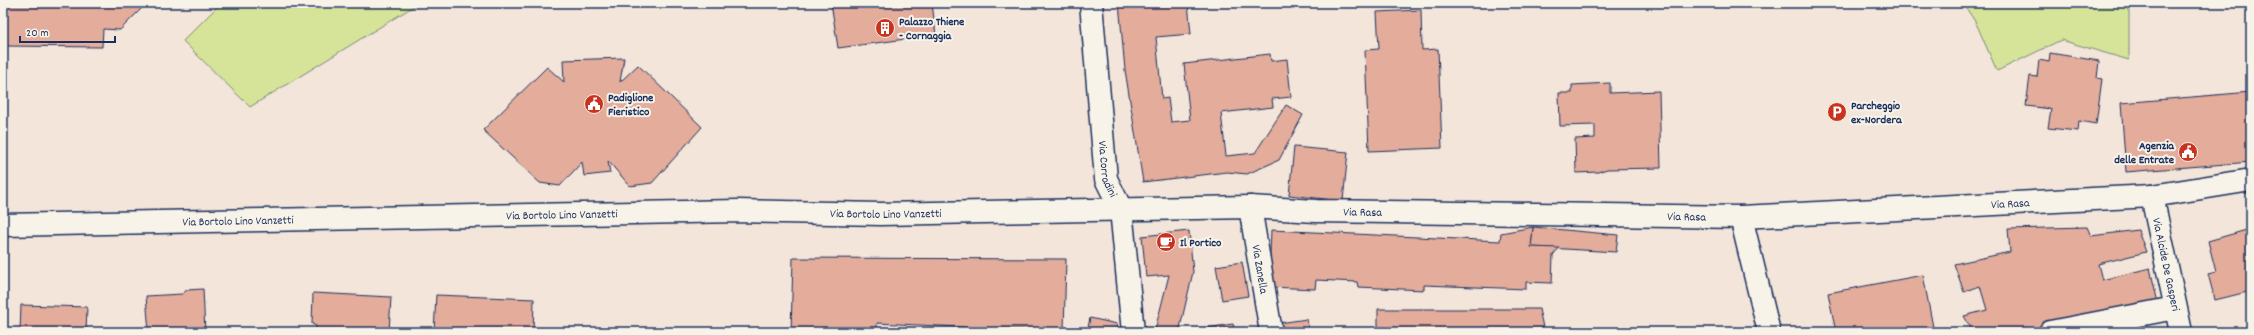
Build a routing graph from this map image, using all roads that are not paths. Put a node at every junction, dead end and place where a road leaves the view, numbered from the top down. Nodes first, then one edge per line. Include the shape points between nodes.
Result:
1 (1091, 3) edge
2 (2251, 180) edge
3 (2152, 196) junction
4 (1250, 207) junction
5 (1121, 209) junction
6 (1741, 217) junction
7 (3, 225) edge
8 (2175, 308) junction
9 (1133, 332) edge
10 (1271, 332) edge
11 (1769, 332) edge
12 (2050, 332) edge
13 (2181, 332) edge

1 - 5 street, Via Corradini via 1106,179
2 - 3 street, Via Rasa
3 - 6 street, Via Rasa
3 - 8 street, Via Alcide De Gasperi
4 - 5 street, Via Rasa
4 - 6 street, Via Rasa via 1316,211
4 - 10 street, Via Zanella
5 - 7 street, Via Bortolo Lino Vanzetti via 881,214 738,211
5 - 9 street, Via Corradini
6 - 11 street
8 - 12 street
8 - 13 street, Via Alcide De Gasperi

